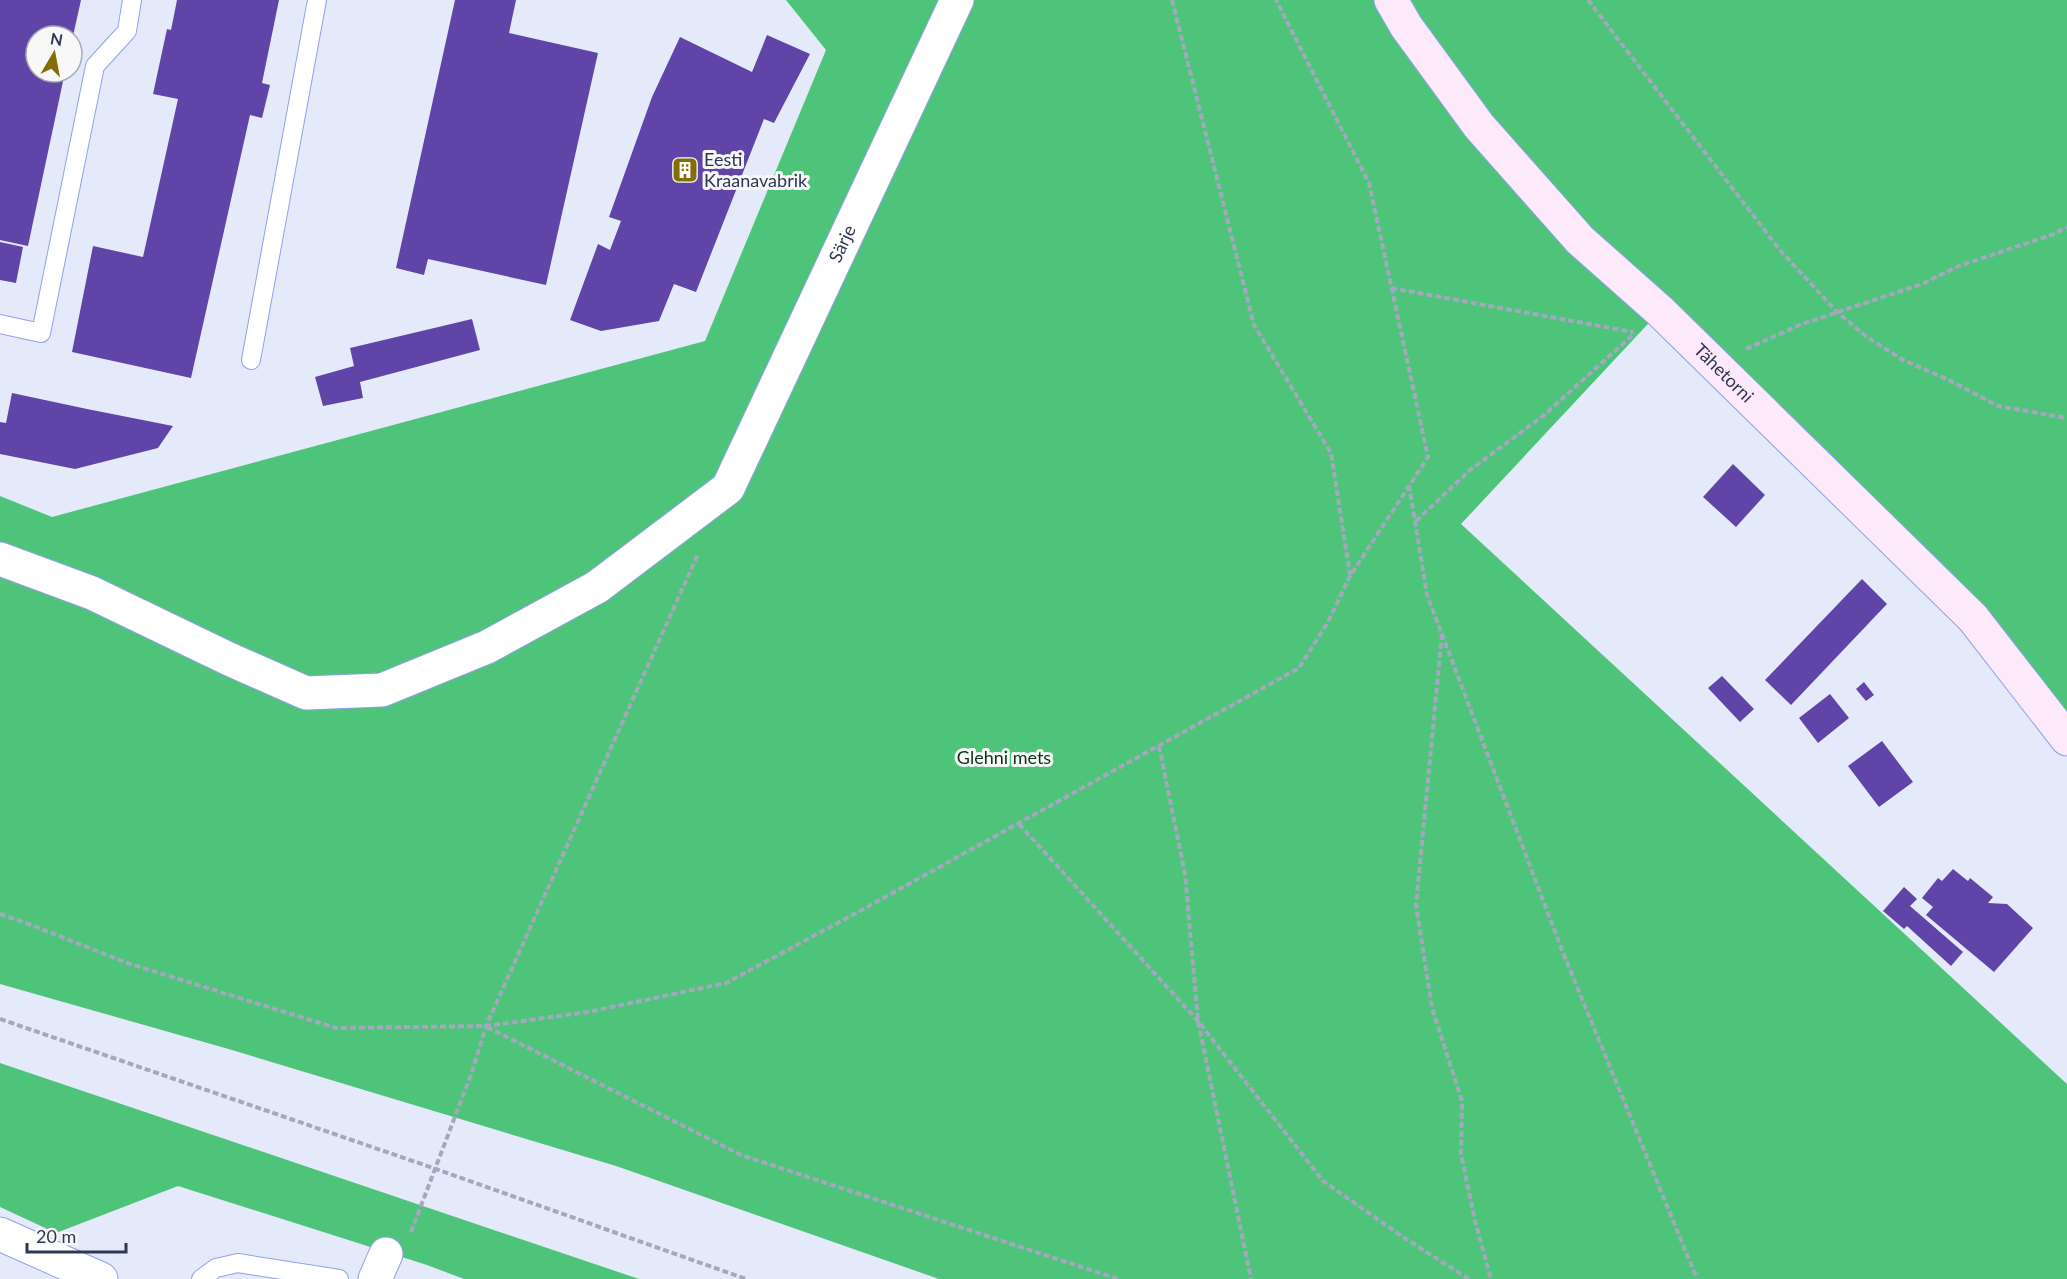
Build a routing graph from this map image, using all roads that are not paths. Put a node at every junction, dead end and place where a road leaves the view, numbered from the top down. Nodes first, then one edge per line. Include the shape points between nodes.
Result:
1 (132, 0) edge
2 (316, 0) edge
3 (957, 0) edge
4 (1391, 0) edge
5 (0, 324) edge
6 (251, 360) dead end
7 (0, 559) edge
8 (2067, 739) edge
9 (0, 1234) edge
10 (101, 1279) edge
11 (201, 1279) edge
12 (339, 1279) edge

1 - 5 lane via 126,31 95,66 41,333
2 - 6 lane
3 - 7 street, Särje via 728,488 597,587 487,648 381,690 306,693 92,593
4 - 8 street, Tähetorni via 1479,126 1580,240 1660,311 1973,618
9 - 10 street
11 - 12 lane via 216,1268 238,1263

